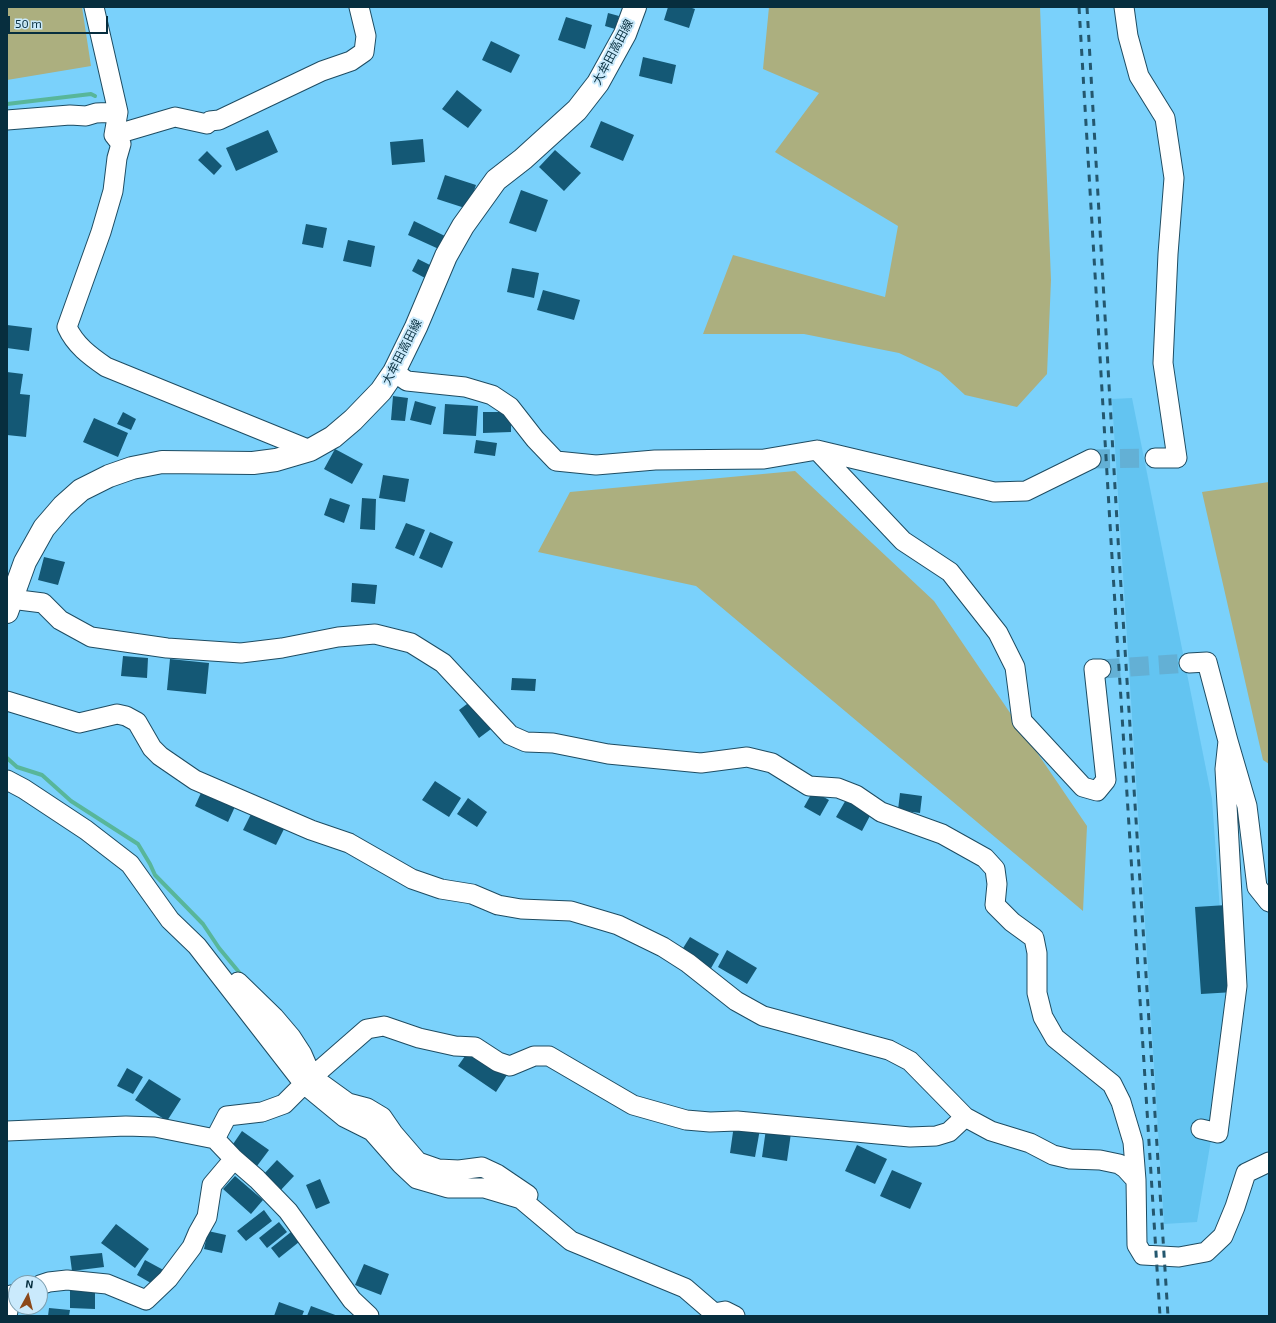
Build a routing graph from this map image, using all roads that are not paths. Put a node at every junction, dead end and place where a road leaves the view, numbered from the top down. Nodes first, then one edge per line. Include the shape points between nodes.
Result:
1 (94, 7) edge
2 (359, 7) edge
3 (635, 7) edge
4 (1124, 7) edge
5 (118, 112) junction
6 (7, 120) edge
7 (114, 135) junction
8 (394, 372) junction
9 (310, 450) junction
10 (817, 450) junction
11 (1155, 458) tunnel mouth
12 (1090, 459) tunnel mouth
13 (8, 601) edge
14 (1189, 663) tunnel mouth
15 (1101, 668) dead end
16 (7, 701) edge
17 (1228, 741) junction
18 (7, 767) edge
19 (7, 780) edge
20 (1269, 902) edge
21 (308, 1080) junction
22 (965, 1117) junction
23 (1201, 1129) dead end
24 (7, 1130) edge
25 (215, 1139) junction
26 (234, 1159) junction
27 (1269, 1162) edge
28 (1136, 1180) junction
29 (48, 1282) edge
30 (722, 1314) edge
31 (369, 1316) edge

1 - 5 street
2 - 7 street via 366,36 364,52 351,61 322,71 207,124 175,117
3 - 8 main road, 大牟田高田線 via 625,34 598,84 577,110 496,180 463,226 446,256
4 - 11 street via 1128,36 1139,76 1165,118 1174,178 1163,363 1176,458
5 - 6 street
5 - 7 street
7 - 9 street via 121,144 113,191 67,327 71,338 106,367
8 - 9 main road, 大牟田高田線 via 381,391 353,420 333,437
8 - 10 street via 407,381 465,387 492,395 510,407 556,461 596,465 655,460 764,459
9 - 13 main road, 大牟田高田線 via 276,460 253,463 162,462 132,468 81,490 44,528 25,562
10 - 12 street via 994,492 1026,491
10 - 15 street via 904,541 950,572 998,633 1015,667 1022,721 1083,787 1097,791 1106,780 1094,669
13 - 28 street via 43,603 60,620 91,636 167,648 241,653 338,637 375,634 411,643 443,663 510,735 526,742 553,743 608,754 701,763 747,758 772,764 809,786 838,788 856,795 882,812 942,834 984,858 995,869 997,884 994,905 1034,938 1037,953 1037,993 1043,1017 1055,1038 1112,1084 1121,1102 1133,1142
14 - 17 street via 1207,662
16 - 22 street via 79,723 116,714 126,716 137,722 152,748 160,756 196,780 311,830 349,843 412,879 441,889 472,894 498,905 521,909 571,911 618,925 663,947 688,963 736,1001 763,1016 889,1050 910,1061
17 - 20 street via 1247,806 1257,887
17 - 23 street via 1225,769 1237,986 1218,1133
18 - 21 street via 39,785 133,853 157,888 203,933 239,983 292,1037 302,1054
19 - 21 street via 86,830 130,864 170,920 197,946
21 - 22 street via 367,1029 384,1026 419,1038 455,1046 475,1047 498,1062 510,1066 534,1056 548,1056 634,1105 686,1120 737,1121 910,1138 949,1132
21 - 25 street via 284,1104 262,1112 227,1116
21 - 30 street via 344,1117 372,1131 418,1179 448,1188 484,1188 521,1198 571,1241 685,1288
22 - 28 street via 1053,1155 1119,1164
24 - 25 street via 155,1127
25 - 26 street
26 - 29 street via 212,1185 208,1217 192,1247 168,1280 146,1300 107,1284 67,1280
26 - 31 street via 288,1211 352,1300
27 - 28 street via 1246,1173 1223,1236 1206,1252 1179,1257 1143,1255 1137,1246

